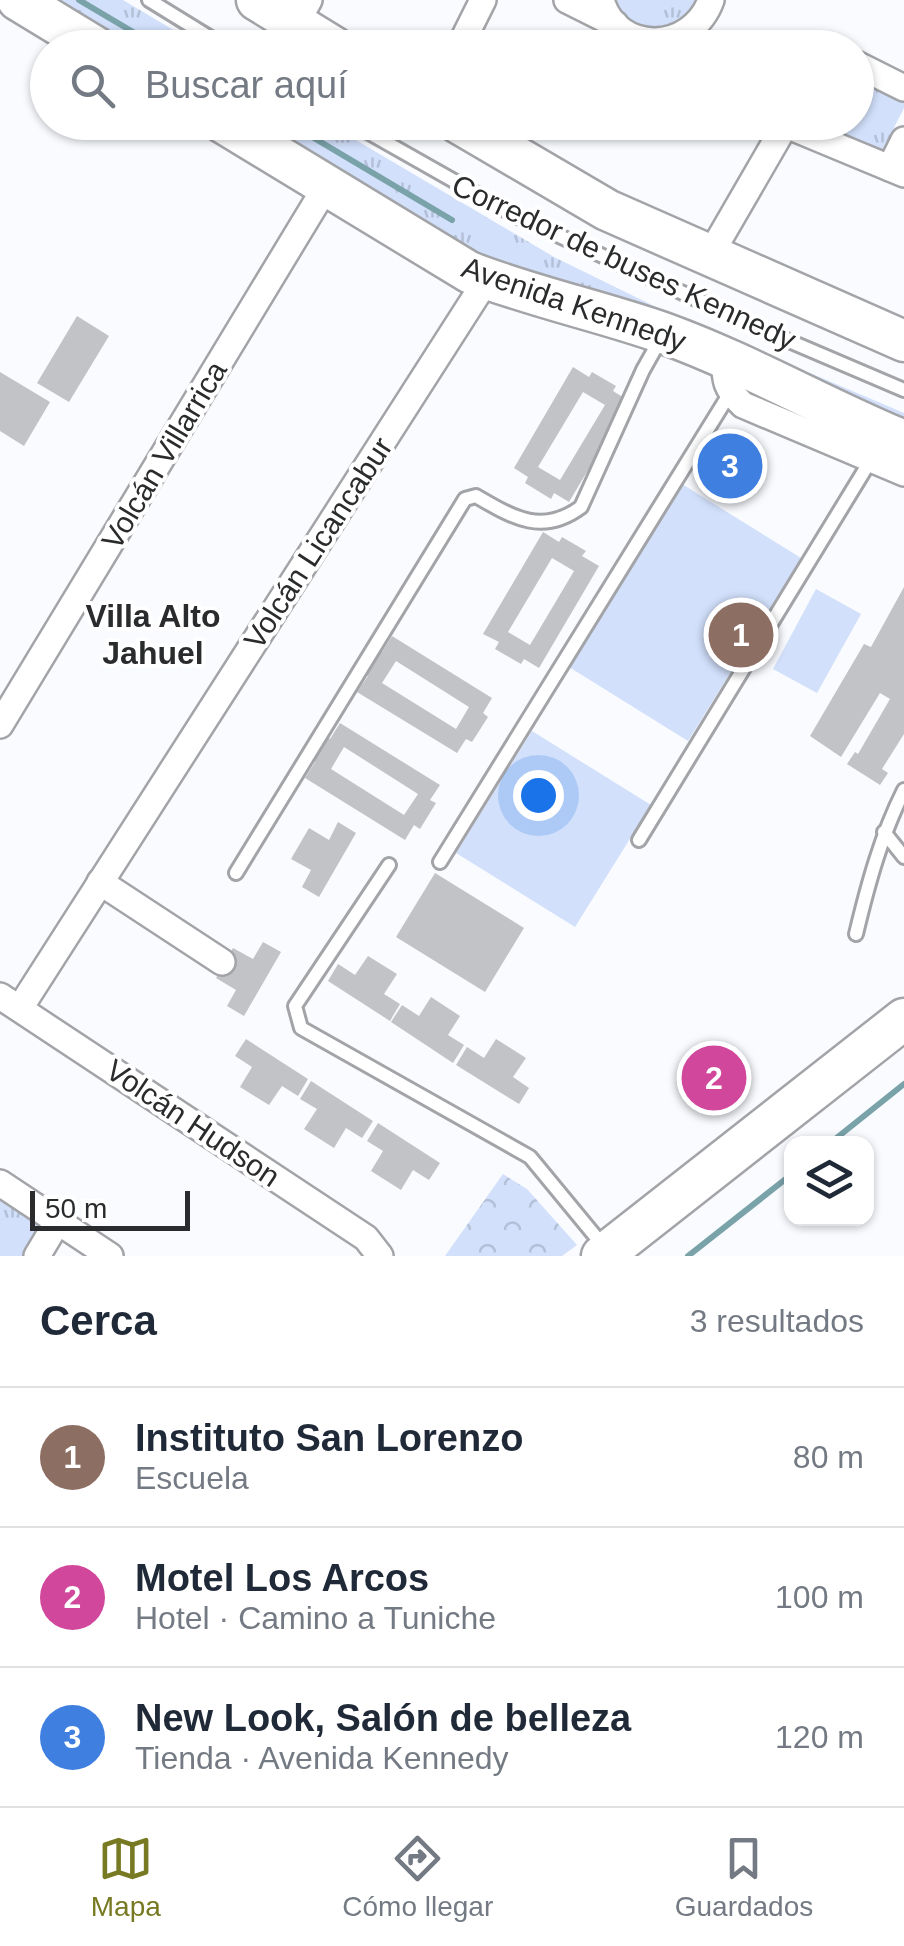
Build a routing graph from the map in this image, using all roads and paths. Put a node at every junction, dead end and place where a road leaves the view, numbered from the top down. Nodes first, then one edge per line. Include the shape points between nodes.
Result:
1 (18, 0) edge
2 (149, 0) edge
3 (258, 0) edge
4 (482, 0) edge
5 (567, 0) edge
6 (601, 0) edge
7 (711, 0) edge
8 (303, 12) edge
9 (614, 24) junction
10 (67, 30) edge
11 (198, 30) edge
12 (468, 30) edge
13 (622, 30) edge
14 (690, 30) edge
15 (874, 73) edge
16 (904, 88) edge
17 (252, 140) edge
18 (382, 140) edge
19 (488, 140) edge
20 (778, 140) edge
21 (824, 140) edge
22 (904, 140) edge
23 (897, 171) edge
24 (327, 185) junction
25 (710, 255) junction
26 (487, 279) junction
27 (664, 334) junction
28 (904, 342) edge
29 (727, 375) junction
30 (904, 390) edge
31 (887, 445) edge
32 (904, 473) edge
33 (0, 725) edge
34 (904, 790) edge
35 (884, 832) junction
36 (639, 840) dead end
37 (904, 858) edge
38 (440, 862) dead end
39 (389, 865) dead end
40 (236, 873) dead end
41 (100, 882) junction
42 (856, 934) dead end
43 (222, 962) dead end
44 (10, 1002) edge
45 (904, 1019) edge
46 (0, 1183) edge
47 (58, 1221) junction
48 (605, 1254) edge
49 (37, 1256) edge
50 (110, 1256) edge
51 (380, 1256) edge

1 - 10 main road
2 - 11 lane
3 - 8 main road
4 - 12 street
5 - 9 street
6 - 9 street
7 - 14 street
9 - 13 street
15 - 16 street
17 - 24 main road, Avenida Kennedy
18 - 30 lane, Corredor de buses Kennedy via 516,216
19 - 25 main road via 607,210
20 - 25 street
21 - 23 street
22 - 23 street
24 - 26 main road, Avenida Kennedy
24 - 33 street, Volcán Villarrica
25 - 28 main road
26 - 27 main road, Avenida Kennedy
26 - 41 street, Volcán Licancabur
27 - 29 main road, Avenida Kennedy
27 - 40 lane via 581,507 566,518 524,521 476,496 465,499
29 - 31 main road, Avenida Kennedy
29 - 38 lane
31 - 32 street, Avenida Kennedy
31 - 36 lane
34 - 35 lane
35 - 37 lane
35 - 42 lane
39 - 48 lane via 295,1006 301,1028 530,1157
41 - 43 street
41 - 44 street, Volcán Licancabur
44 - 51 street, Volcán Hudson via 366,1238
45 - 48 main road
46 - 47 street
47 - 49 street
47 - 50 street

